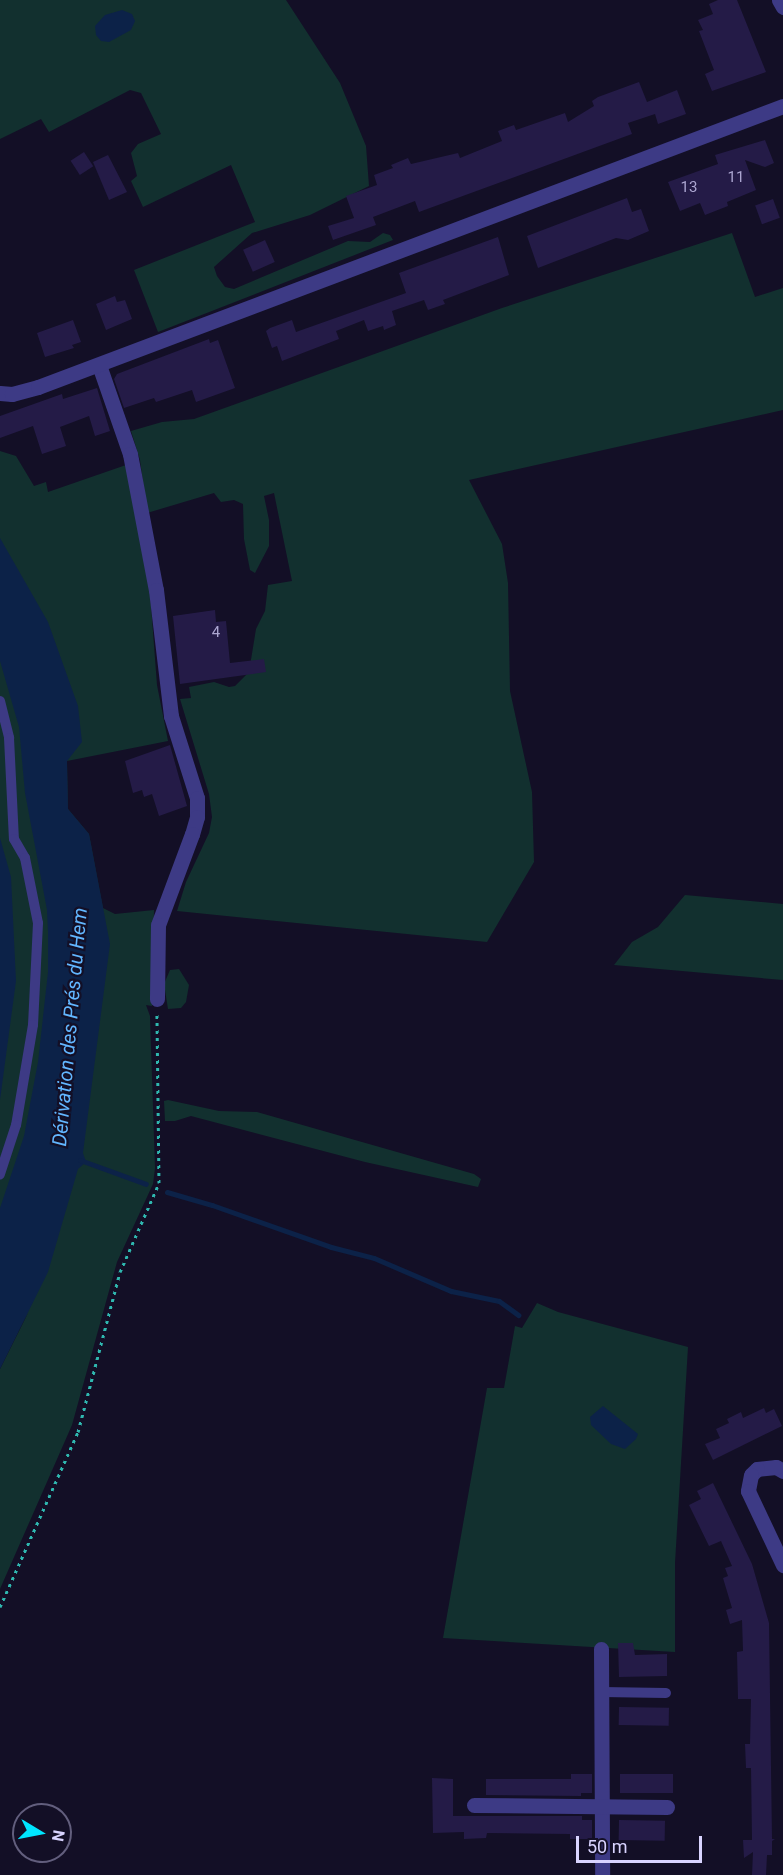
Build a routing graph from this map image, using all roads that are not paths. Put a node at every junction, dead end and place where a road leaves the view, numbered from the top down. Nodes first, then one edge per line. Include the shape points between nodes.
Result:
1 (779, 0) edge
2 (783, 7) edge
3 (783, 106) edge
4 (99, 364) junction
5 (2, 393) edge
6 (0, 701) edge
7 (157, 999) road end
8 (0, 1174) edge
9 (783, 1471) edge
10 (783, 1564) edge
11 (602, 1649) dead end
12 (602, 1692) junction
13 (666, 1693) dead end
14 (474, 1805) dead end
15 (602, 1806) junction
16 (667, 1807) dead end
17 (602, 1875) edge

1 - 2 street
3 - 4 street
4 - 5 street via 29,390
4 - 7 street via 130,454 156,590 171,716 197,798 195,825 158,925
6 - 8 lane via 9,738 14,839 25,858 38,923 33,1025 16,1125
9 - 10 street via 776,1467 757,1469 751,1475 748,1491
11 - 12 street
12 - 13 lane
12 - 15 street
14 - 15 street
15 - 16 street
15 - 17 street

